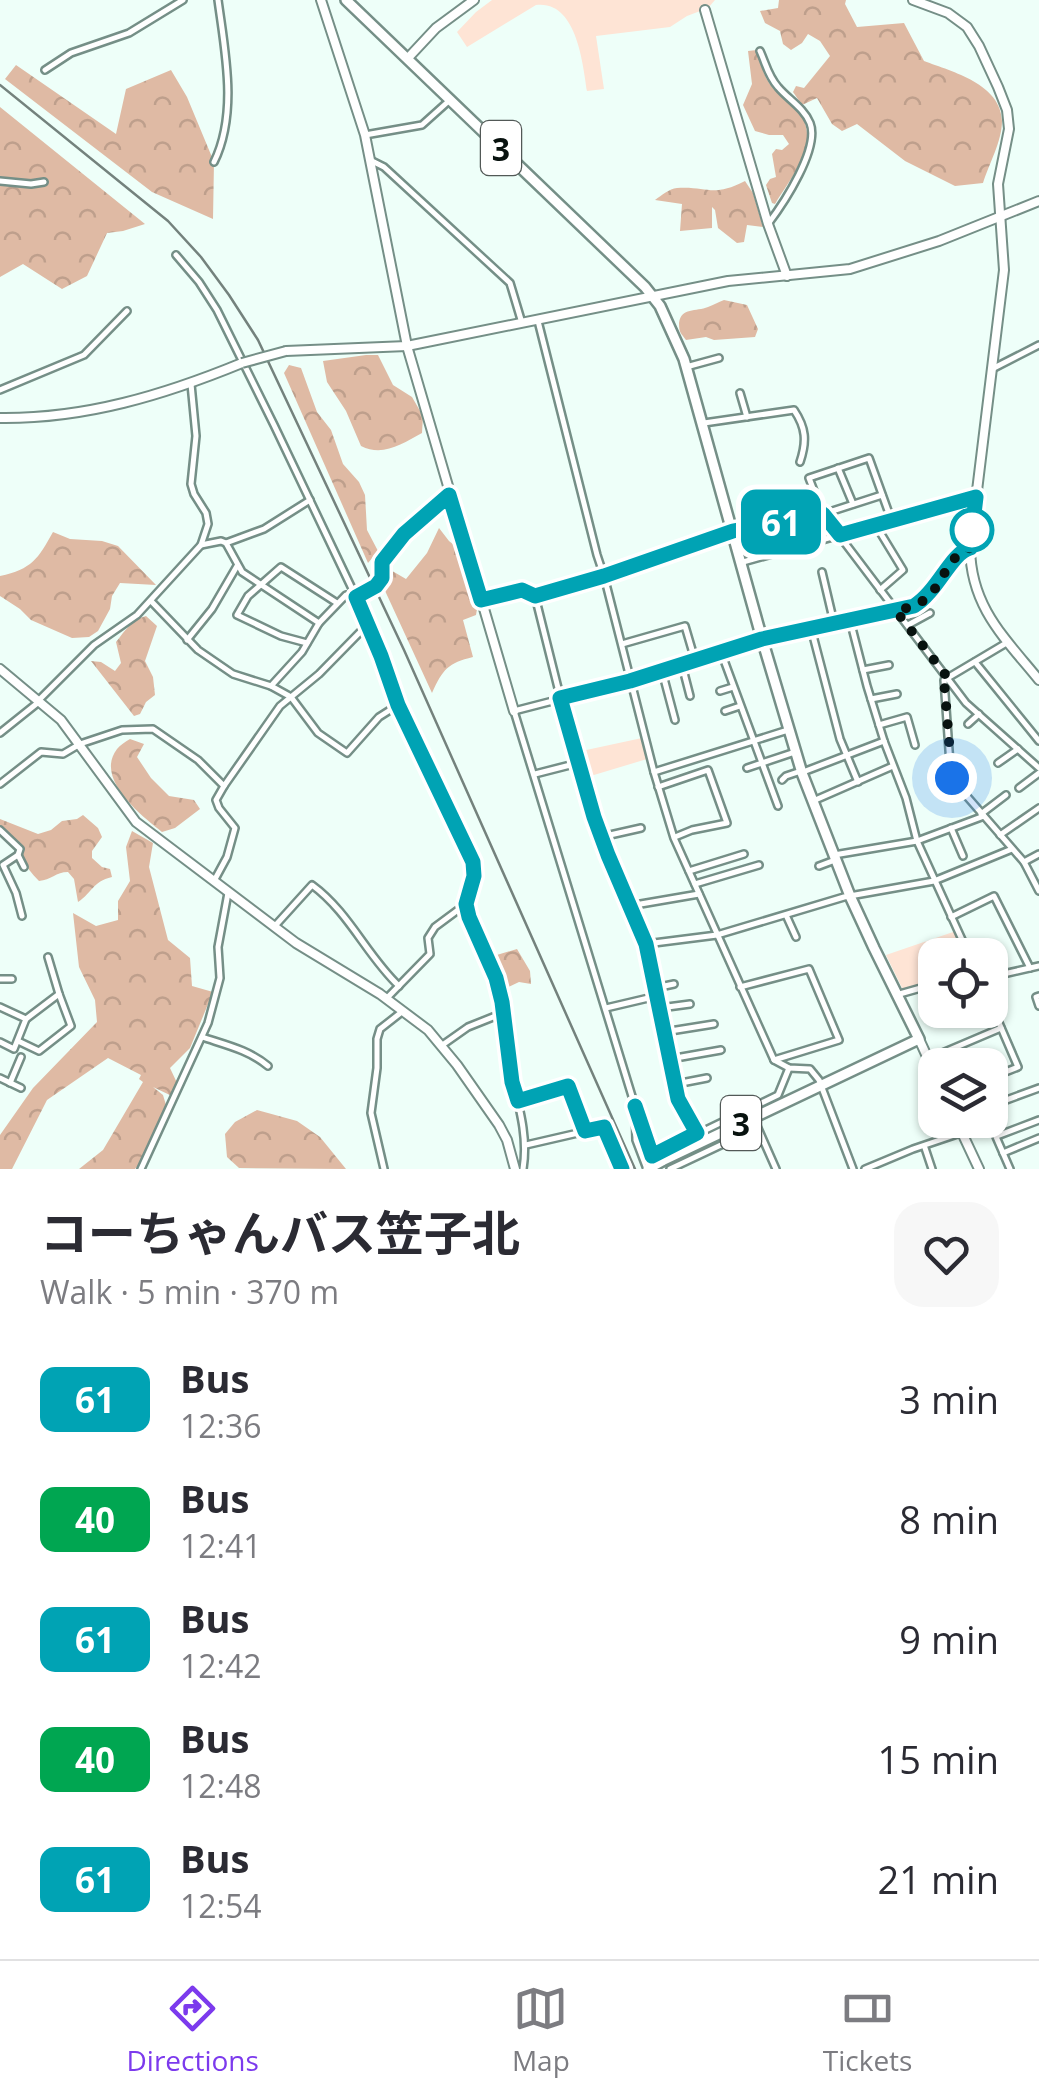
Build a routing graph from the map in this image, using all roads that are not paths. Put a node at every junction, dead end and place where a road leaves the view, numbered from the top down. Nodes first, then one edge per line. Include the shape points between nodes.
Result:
1 (183, 0) edge
2 (218, 0) edge
3 (321, 0) edge
4 (346, 0) edge
5 (474, 0) edge
6 (913, 0) edge
7 (705, 10) dead end
8 (760, 52) dead end
9 (408, 58) junction
10 (45, 70) dead end
11 (451, 99) junction
12 (365, 135) junction
13 (370, 160) junction
14 (214, 162) dead end
15 (0, 181) edge
16 (44, 182) dead end
17 (1039, 202) edge
18 (1000, 218) junction
19 (768, 224) junction
20 (176, 255) dead end
21 (787, 276) junction
22 (654, 298) junction
23 (126, 311) dead end
24 (538, 321) junction
25 (522, 324) junction
26 (1039, 345) edge
27 (407, 346) junction
28 (719, 358) dead end
29 (242, 363) junction
30 (686, 367) junction
31 (992, 369) junction
32 (191, 384) junction
33 (0, 390) edge
34 (740, 393) dead end
35 (747, 417) junction
36 (0, 418) edge
37 (702, 424) junction
38 (800, 462) dead end
39 (838, 468) junction
40 (449, 495) junction
41 (882, 495) junction
42 (976, 497) junction
43 (310, 500) junction
44 (853, 504) junction
45 (823, 514) junction
46 (891, 520) junction
47 (875, 524) junction
48 (733, 531) junction
49 (840, 535) junction
50 (226, 542) junction
51 (201, 545) junction
52 (970, 548) junction
53 (741, 563) junction
54 (238, 566) junction
55 (822, 572) dead end
56 (604, 576) junction
57 (260, 584) junction
58 (880, 590) junction
59 (535, 596) junction
60 (356, 597) junction
61 (481, 600) junction
62 (150, 601) junction
63 (337, 602) junction
64 (896, 611) junction
65 (930, 613) dead end
66 (850, 620) junction
67 (319, 623) junction
68 (834, 623) junction
69 (368, 624) junction
70 (908, 625) junction
71 (811, 628) junction
72 (762, 639) junction
73 (187, 640) junction
74 (1008, 642) junction
75 (308, 644) junction
76 (621, 645) junction
77 (721, 652) junction
78 (695, 660) junction
79 (975, 662) junction
80 (682, 664) junction
81 (889, 664) dead end
82 (0, 669) edge
83 (863, 670) junction
84 (662, 671) junction
85 (948, 678) junction
86 (1039, 680) edge
87 (630, 681) junction
88 (271, 686) junction
89 (733, 687) junction
90 (720, 691) dead end
91 (896, 694) dead end
92 (690, 696) dead end
93 (291, 697) junction
94 (560, 698) junction
95 (871, 698) junction
96 (40, 700) junction
97 (398, 705) junction
98 (740, 706) junction
99 (514, 711) junction
100 (725, 711) dead end
101 (979, 714) junction
102 (675, 720) dead end
103 (968, 724) dead end
104 (879, 725) junction
105 (788, 730) junction
106 (0, 734) edge
107 (884, 741) junction
108 (1039, 741) edge
109 (753, 742) junction
110 (80, 744) junction
111 (915, 745) dead end
112 (1018, 749) junction
113 (795, 752) junction
114 (847, 756) junction
115 (578, 763) junction
116 (998, 763) dead end
117 (760, 764) junction
118 (894, 766) junction
119 (747, 768) dead end
120 (1039, 771) edge
121 (654, 772) junction
122 (801, 772) junction
123 (535, 774) junction
124 (782, 780) dead end
125 (858, 782) junction
126 (0, 784) edge
127 (224, 786) junction
128 (658, 787) junction
129 (1019, 788) dead end
130 (1006, 795) dead end
131 (813, 800) junction
132 (778, 806) dead end
133 (1039, 808) edge
134 (982, 815) junction
135 (641, 828) dead end
136 (951, 828) junction
137 (0, 830) edge
138 (1000, 835) junction
139 (601, 837) junction
140 (674, 838) junction
141 (917, 841) junction
142 (1012, 849) junction
143 (744, 854) dead end
144 (1039, 854) edge
145 (18, 855) junction
146 (962, 856) dead end
147 (835, 857) junction
148 (1024, 862) junction
149 (759, 865) dead end
150 (819, 866) dead end
151 (24, 868) dead end
152 (689, 870) junction
153 (214, 881) junction
154 (934, 881) junction
155 (695, 884) junction
156 (1039, 891) edge
157 (228, 893) junction
158 (699, 894) junction
159 (850, 896) junction
160 (466, 904) junction
161 (628, 906) junction
162 (22, 916) dead end
163 (786, 916) junction
164 (951, 917) junction
165 (274, 926) junction
166 (717, 935) junction
167 (796, 938) dead end
168 (961, 938) edge
169 (646, 944) junction
170 (48, 958) dead end
171 (1039, 966) edge
172 (1030, 968) junction
173 (1008, 973) edge
174 (0, 979) edge
175 (12, 979) dead end
176 (674, 984) dead end
177 (400, 986) junction
178 (740, 987) junction
179 (655, 988) junction
180 (918, 989) edge
181 (59, 994) junction
182 (896, 995) junction
183 (657, 996) junction
184 (1039, 996) edge
185 (386, 999) junction
186 (690, 1004) dead end
187 (1039, 1006) edge
188 (0, 1008) edge
189 (605, 1008) junction
190 (660, 1008) junction
191 (404, 1011) junction
192 (503, 1012) junction
193 (26, 1019) junction
194 (714, 1024) dead end
195 (1001, 1028) joint
196 (664, 1032) junction
197 (202, 1037) junction
198 (919, 1038) junction
199 (18, 1041) junction
200 (0, 1042) edge
201 (441, 1046) junction
202 (923, 1048) edge
203 (954, 1048) edge
204 (721, 1050) dead end
205 (22, 1057) dead end
206 (670, 1059) junction
207 (774, 1060) junction
208 (268, 1066) dead end
209 (789, 1068) junction
210 (1008, 1071) edge
211 (706, 1078) dead end
212 (3, 1081) edge
213 (676, 1084) junction
214 (821, 1086) junction
215 (21, 1088) dead end
216 (1039, 1088) edge
217 (1008, 1099) edge
218 (518, 1101) junction
219 (635, 1106) junction
220 (1039, 1120) edge
221 (585, 1131) junction
222 (1008, 1132) edge
223 (697, 1133) junction
224 (949, 1138) edge
225 (964, 1138) edge
226 (998, 1138) edge
227 (1039, 1138) edge
228 (526, 1144) junction
229 (925, 1147) junction
230 (1004, 1153) junction
231 (652, 1156) junction
232 (694, 1157) junction
233 (512, 1165) edge
234 (663, 1167) edge
235 (141, 1169) edge
236 (384, 1169) edge
237 (523, 1169) edge
238 (622, 1169) edge
239 (647, 1169) edge
240 (699, 1169) edge
241 (776, 1169) edge
242 (853, 1169) edge
243 (865, 1169) edge
244 (932, 1169) edge
245 (979, 1169) edge
246 (1010, 1169) edge

1 - 10 street
2 - 14 street via 227,90 224,135
3 - 12 street
4 - 9 main road, 3
5 - 9 street
6 - 18 street via 967,27 998,86 1009,129 998,184
7 - 19 street
8 - 19 street via 771,79 810,121 812,132 810,152
9 - 11 main road, 3
11 - 12 street via 422,125
11 - 22 main road, 3
12 - 13 street
13 - 25 street via 510,283
13 - 27 street
15 - 16 street
17 - 18 street
18 - 21 street via 860,267
18 - 31 street via 1004,270
19 - 21 street
20 - 29 street via 217,310
21 - 22 street
22 - 24 street
22 - 30 main road, 3
23 - 33 street via 84,355
24 - 25 street
24 - 56 street
25 - 27 street
26 - 31 street
27 - 29 street, bridge via 286,351
27 - 40 street
28 - 30 street
29 - 32 street
29 - 43 street
30 - 37 main road, 3
31 - 42 street
32 - 36 street via 66,416
32 - 51 street via 192,484 208,524
34 - 35 street
35 - 37 street
35 - 38 street via 794,410 806,443
37 - 48 main road, 3
39 - 41 street via 869,458
39 - 44 street
39 - 45 street via 809,478
40 - 60 street, bridge via 404,534 382,562 376,586
40 - 61 street
41 - 44 street
41 - 46 street
42 - 46 street
42 - 52 street
43 - 50 street
43 - 60 street
44 - 45 street
45 - 48 street
45 - 49 street
46 - 47 street
47 - 49 street
47 - 58 street via 903,570
48 - 53 main road, 3
48 - 56 street
49 - 53 street
49 - 58 street
50 - 51 street
50 - 54 street
51 - 62 street
52 - 64 street via 958,554 926,599
52 - 74 street via 974,586
53 - 72 main road, 3
54 - 57 street
54 - 73 street
55 - 68 street
56 - 59 street
56 - 76 street
57 - 63 street via 281,567
57 - 67 street
57 - 75 street via 237,615
58 - 64 street
59 - 61 street via 522,590
59 - 94 street
60 - 63 street via 346,594
60 - 69 street
61 - 99 street
62 - 73 street
62 - 96 street
63 - 67 street
64 - 66 street
64 - 70 street
65 - 70 street
66 - 68 street
66 - 83 street
67 - 75 street
68 - 71 street
69 - 93 street
69 - 97 street
70 - 85 street
71 - 72 street
71 - 114 street
72 - 77 street
72 - 105 main road, 3
73 - 88 street via 222,668
74 - 79 street
74 - 86 street
75 - 88 street
76 - 78 street via 685,626
76 - 87 street
77 - 78 street
77 - 89 street
78 - 80 street
79 - 85 street
79 - 108 street
80 - 84 street
80 - 92 street
81 - 83 street
82 - 96 street
83 - 95 street
84 - 87 street
84 - 102 street
85 - 101 street
85 - 134 street via 952,778
87 - 94 street
87 - 121 street
88 - 93 street
89 - 90 street
89 - 98 street
91 - 95 street
93 - 97 street via 318,733 347,754
93 - 127 street
94 - 99 street
94 - 115 street
95 - 104 street
96 - 106 street
96 - 110 street
97 - 160 street via 473,862
98 - 100 street
98 - 109 street
99 - 123 street
101 - 103 street
101 - 112 street
104 - 107 street
104 - 111 street via 908,717
105 - 109 street
105 - 113 main road, 3
107 - 114 street
107 - 118 street
109 - 117 street
109 - 121 street
110 - 126 street via 63,754 40,752
110 - 127 street via 122,730 153,729
110 - 153 street via 136,822
112 - 116 street
112 - 120 street
113 - 117 street
113 - 122 main road, 3
114 - 122 street
114 - 125 street
115 - 123 street
115 - 139 street
117 - 119 street
117 - 132 street
118 - 125 street
118 - 141 street
120 - 129 street
121 - 128 street
122 - 124 street
122 - 131 main road, 3
123 - 189 street
125 - 131 street
127 - 153 street via 218,808 235,828
128 - 140 street
128 - 140 street via 708,770 727,823
130 - 134 street
131 - 147 main road, 3
133 - 138 street
134 - 136 street
134 - 138 street
135 - 139 street
136 - 141 street
136 - 146 street
137 - 145 street via 20,849
138 - 142 street
139 - 161 street
140 - 152 street
141 - 147 street
141 - 154 street
142 - 148 street
142 - 154 street
143 - 152 street
144 - 148 street
145 - 151 street
145 - 162 street via 3,865
147 - 150 street
147 - 159 main road, 3
148 - 156 street
149 - 155 street
152 - 155 street
153 - 157 street
154 - 159 street
154 - 164 street
155 - 158 street
157 - 165 street
157 - 197 street via 220,978
158 - 161 street
158 - 166 street
159 - 163 street
159 - 182 main road, 3
160 - 177 street via 435,927 430,954
160 - 192 street
161 - 169 street
163 - 166 street
163 - 167 street
164 - 168 street
164 - 172 street via 994,896
165 - 177 street via 312,886
165 - 185 street
166 - 169 street
166 - 178 street
169 - 179 street
170 - 181 street
171 - 172 street
172 - 173 street
174 - 175 street
176 - 179 street
177 - 185 street
178 - 207 street
178 - 207 street via 809,969 839,1040
179 - 183 street
180 - 182 street
181 - 193 street
181 - 199 street via 71,1026 39,1051
182 - 198 main road, 3
183 - 189 street
183 - 190 street
184 - 187 street
185 - 191 street
186 - 190 street
188 - 193 street
189 - 219 street
190 - 196 street
191 - 201 street
191 - 236 street via 380,1028 378,1039 371,1104
192 - 201 street
192 - 218 street
193 - 199 street
194 - 196 street
195 - 203 street
195 - 210 street via 1018,1067
196 - 206 street
197 - 208 street
197 - 235 street
198 - 202 street
198 - 214 main road, 3
199 - 200 street via 14,1049
201 - 233 street via 508,1140
204 - 206 street
205 - 212 street
206 - 213 street
207 - 209 street
209 - 214 street via 810,1070
209 - 223 street via 778,1095
211 - 213 street
212 - 215 street
213 - 223 street
214 - 234 main road, 3
214 - 242 street
216 - 217 street
218 - 221 street via 568,1086
218 - 228 street
219 - 231 street
219 - 239 street via 636,1140
220 - 222 street
221 - 228 street
221 - 238 street via 604,1127
223 - 231 street
224 - 229 street
225 - 245 street
226 - 230 street
227 - 230 street
228 - 237 street
229 - 243 street
229 - 244 street
230 - 246 street
231 - 234 street
232 - 234 street
232 - 240 street
232 - 241 street via 757,1126
234 - 239 main road, 3, bridge

